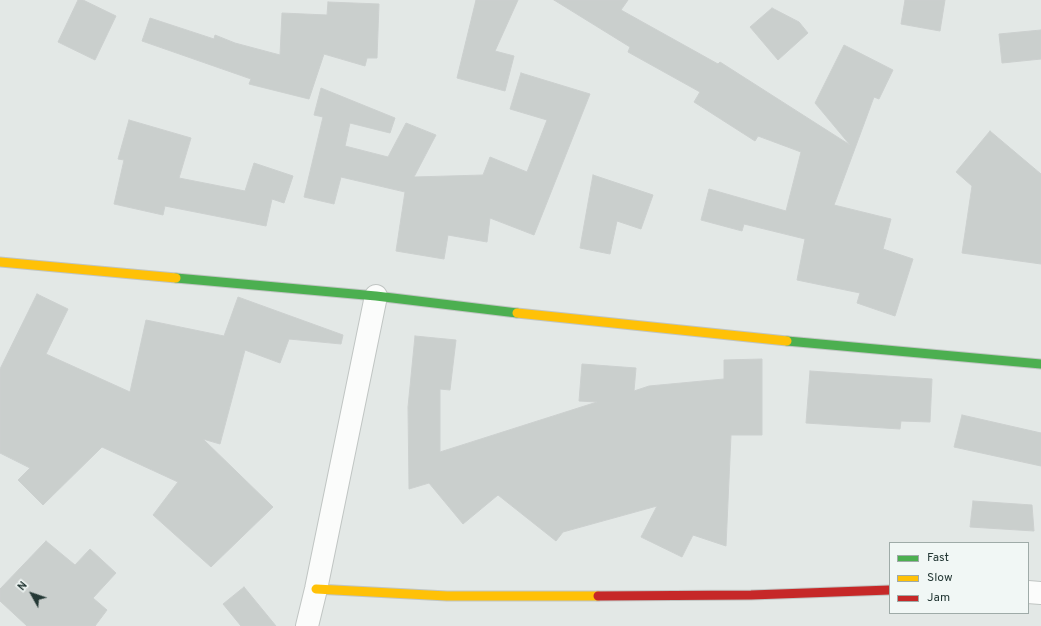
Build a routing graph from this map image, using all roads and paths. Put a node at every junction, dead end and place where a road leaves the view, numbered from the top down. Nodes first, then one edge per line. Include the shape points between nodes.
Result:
1 (0, 262) edge
2 (376, 296) junction
3 (1041, 364) edge
4 (316, 589) junction
5 (889, 590) edge
6 (1029, 592) edge
7 (1041, 593) edge
8 (307, 626) edge

1 - 2 street
2 - 3 street via 842,348
2 - 4 street
4 - 5 street via 447,596 751,595
4 - 8 street
6 - 7 street

